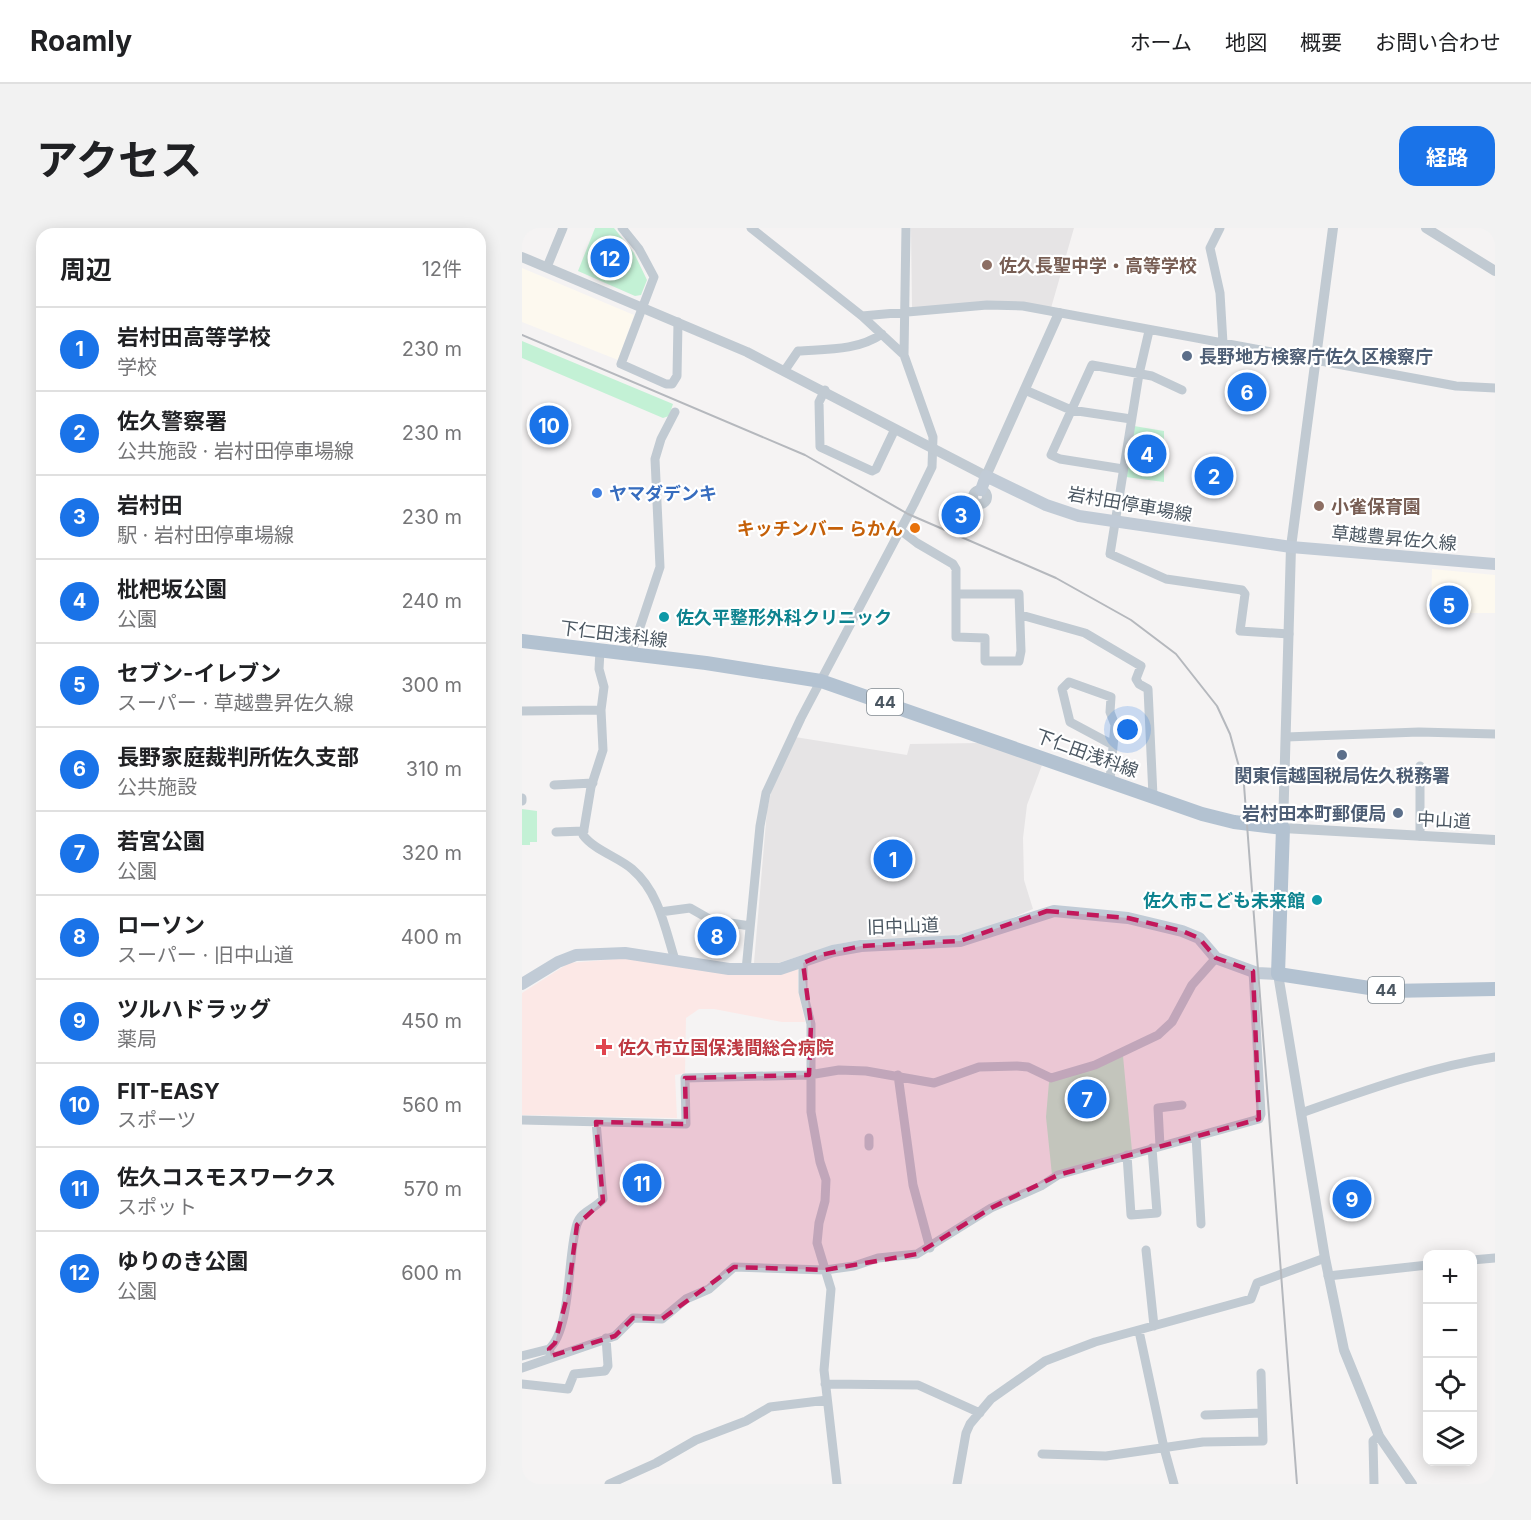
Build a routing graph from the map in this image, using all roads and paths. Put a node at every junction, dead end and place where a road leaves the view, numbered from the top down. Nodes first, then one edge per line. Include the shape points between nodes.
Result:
1 (563, 228) edge
2 (622, 228) edge
3 (751, 228) edge
4 (906, 228) edge
5 (1220, 228) edge
6 (1333, 228) edge
7 (1426, 228) edge
8 (522, 257) edge
9 (546, 267) junction
10 (1495, 271) edge
11 (643, 307) junction
12 (904, 312) junction
13 (1059, 313) junction
14 (862, 316) junction
15 (678, 322) junction
16 (1149, 331) junction
17 (882, 334) junction
18 (1222, 344) junction
19 (904, 355) junction
20 (1316, 360) junction
21 (784, 370) junction
22 (1139, 374) junction
23 (1495, 388) edge
24 (825, 390) junction
25 (1025, 390) junction
26 (1182, 390) dead end
27 (1071, 410) junction
28 (675, 412) dead end
29 (1131, 419) junction
30 (895, 429) junction
31 (933, 448) junction
32 (1123, 469) junction
33 (986, 476) junction
34 (981, 490) dead end
35 (1116, 522) junction
36 (900, 530) junction
37 (1291, 548) junction
38 (1495, 564) edge
39 (957, 594) junction
40 (1021, 615) junction
41 (1289, 634) junction
42 (522, 641) edge
43 (600, 651) junction
44 (630, 654) junction
45 (821, 681) junction
46 (601, 710) junction
47 (522, 711) edge
48 (1495, 734) edge
49 (1286, 737) junction
50 (1113, 745) junction
51 (1420, 766) dead end
52 (1110, 780) junction
53 (593, 783) junction
54 (554, 785) dead end
55 (1153, 796) junction
56 (1283, 828) junction
57 (584, 831) junction
58 (555, 832) dead end
59 (1420, 836) junction
60 (1495, 840) edge
61 (660, 912) junction
62 (750, 926) junction
63 (1216, 958) junction
64 (675, 960) junction
65 (802, 963) junction
66 (746, 970) junction
67 (1253, 972) junction
68 (1278, 974) junction
69 (522, 984) edge
70 (1495, 989) edge
71 (1495, 1057) edge
72 (809, 1075) junction
73 (898, 1075) junction
74 (1182, 1105) dead end
75 (1301, 1113) junction
76 (522, 1120) edge
77 (596, 1122) junction
78 (1196, 1136) junction
79 (1156, 1147) junction
80 (1127, 1155) junction
81 (1201, 1224) dead end
82 (930, 1248) junction
83 (1146, 1250) dead end
84 (1325, 1258) junction
85 (1495, 1258) edge
86 (1477, 1260) edge
87 (1423, 1266) edge
88 (825, 1270) junction
89 (1328, 1276) junction
90 (1154, 1326) junction
91 (1139, 1331) junction
92 (606, 1338) junction
93 (550, 1352) junction
94 (522, 1356) edge
95 (522, 1368) edge
96 (1261, 1373) dead end
97 (522, 1384) edge
98 (825, 1384) junction
99 (827, 1400) junction
100 (1211, 1412) dead end
101 (980, 1413) junction
102 (1262, 1413) junction
103 (1378, 1436) junction
104 (1164, 1448) junction
105 (1042, 1454) dead end
106 (609, 1484) edge
107 (837, 1484) edge
108 (957, 1484) edge
109 (1174, 1484) edge
110 (1374, 1484) edge
111 (1412, 1484) edge

1 - 9 street
2 - 11 street via 654,277
3 - 14 street
4 - 12 street
5 - 18 street via 1210,248 1220,293
6 - 20 street
7 - 10 street
8 - 9 street
9 - 11 street
11 - 15 street
11 - 15 street via 621,364 669,385 677,376
12 - 13 street via 1004,305
12 - 14 street
12 - 19 street
13 - 16 street
13 - 25 street
14 - 17 street
15 - 21 street
16 - 18 street
16 - 22 street
17 - 19 street
17 - 21 street via 851,347 798,351
18 - 20 street
19 - 31 street via 932,428
20 - 23 street via 1456,386
20 - 37 street
21 - 24 street
22 - 26 street
22 - 27 street via 1092,365
22 - 29 street
24 - 30 street
24 - 30 street via 819,402 820,447 872,471
25 - 27 street
25 - 33 street
27 - 29 street
27 - 32 street via 1051,455
28 - 44 street via 655,459 660,567
29 - 32 street
30 - 31 street
31 - 33 street
31 - 36 street via 929,474
32 - 35 street
33 - 34 main road
33 - 35 main road, 岩村田停車場線 via 1059,510
35 - 37 main road, 岩村田停車場線
35 - 41 street via 1110,554 1166,579 1242,590 1245,594 1240,631
36 - 39 street via 953,564
36 - 45 street
37 - 38 main road, 草越豊昇佐久線
37 - 41 street
39 - 40 street via 1019,594
39 - 40 street via 956,637 985,638 985,660 1019,661
40 - 55 street via 1085,633 1141,666 1136,679 1148,689
41 - 49 street
42 - 43 main road, 下仁田浅科線 / 44
43 - 44 main road, 下仁田浅科線 / 44
43 - 46 street via 604,687
44 - 45 main road, 下仁田浅科線 / 44
45 - 52 main road, 下仁田浅科線 / 44
45 - 62 street via 764,801
46 - 47 street
46 - 53 street via 603,750
48 - 49 street via 1419,732
49 - 56 street
50 - 50 street via 1111,697 1070,682 1062,689 1070,722
50 - 52 street
51 - 59 street
52 - 55 main road, 下仁田浅科線 / 44
53 - 54 street
53 - 57 street
55 - 56 main road, 下仁田浅科線 / 44 via 1219,819
56 - 59 street, 中山道
56 - 68 main road
57 - 58 street
57 - 61 street via 587,840 632,869 647,884
59 - 60 street, 中山道
61 - 62 street via 690,908 711,920
61 - 64 street
62 - 66 street
63 - 65 main road, 旧中山道 via 1199,938 1182,931 1128,918 1054,911 960,941 861,946
63 - 67 main road, 旧中山道
63 - 73 street via 1192,985 1166,1029 1095,1065 1051,1078 1017,1066 979,1067 934,1083
64 - 66 main road, 旧中山道
64 - 69 main road, 旧中山道 via 625,953 576,955
65 - 66 main road, 旧中山道 via 780,969
65 - 72 street via 803,992 811,1024
67 - 68 main road, 旧中山道
67 - 78 street via 1261,1114 1259,1119
68 - 70 main road, 44 via 1389,991
68 - 75 street
71 - 75 street via 1454,1065
72 - 73 street via 838,1070
72 - 77 street via 685,1078 686,1124
72 - 88 street via 811,1112 826,1180 817,1243
73 - 82 street via 913,1185
74 - 79 street via 1158,1108
75 - 84 street
76 - 77 street
77 - 93 street via 603,1199 583,1214 577,1224 568,1293
78 - 79 street
78 - 81 street
79 - 80 street
79 - 80 street via 1157,1213 1131,1215
80 - 82 street via 1058,1176 991,1208
82 - 88 street via 917,1254
83 - 90 street
84 - 89 street
84 - 90 street via 1257,1283 1251,1299
85 - 86 street
87 - 89 street
88 - 92 street via 734,1267 709,1289 686,1299 662,1319 633,1318 615,1336
88 - 98 street via 831,1289
89 - 103 street via 1352,1375
90 - 91 street
91 - 101 street via 1045,1361 991,1399
91 - 104 street
92 - 93 street
92 - 97 street via 605,1371 574,1374 568,1389
93 - 94 street
93 - 95 street
96 - 102 street
98 - 99 street
98 - 101 street via 918,1385
99 - 106 street via 770,1407
99 - 107 street
100 - 102 street
101 - 108 street via 966,1433
102 - 104 street via 1263,1440
103 - 110 street via 1373,1441
103 - 111 street
104 - 105 street via 1106,1456
104 - 109 street

